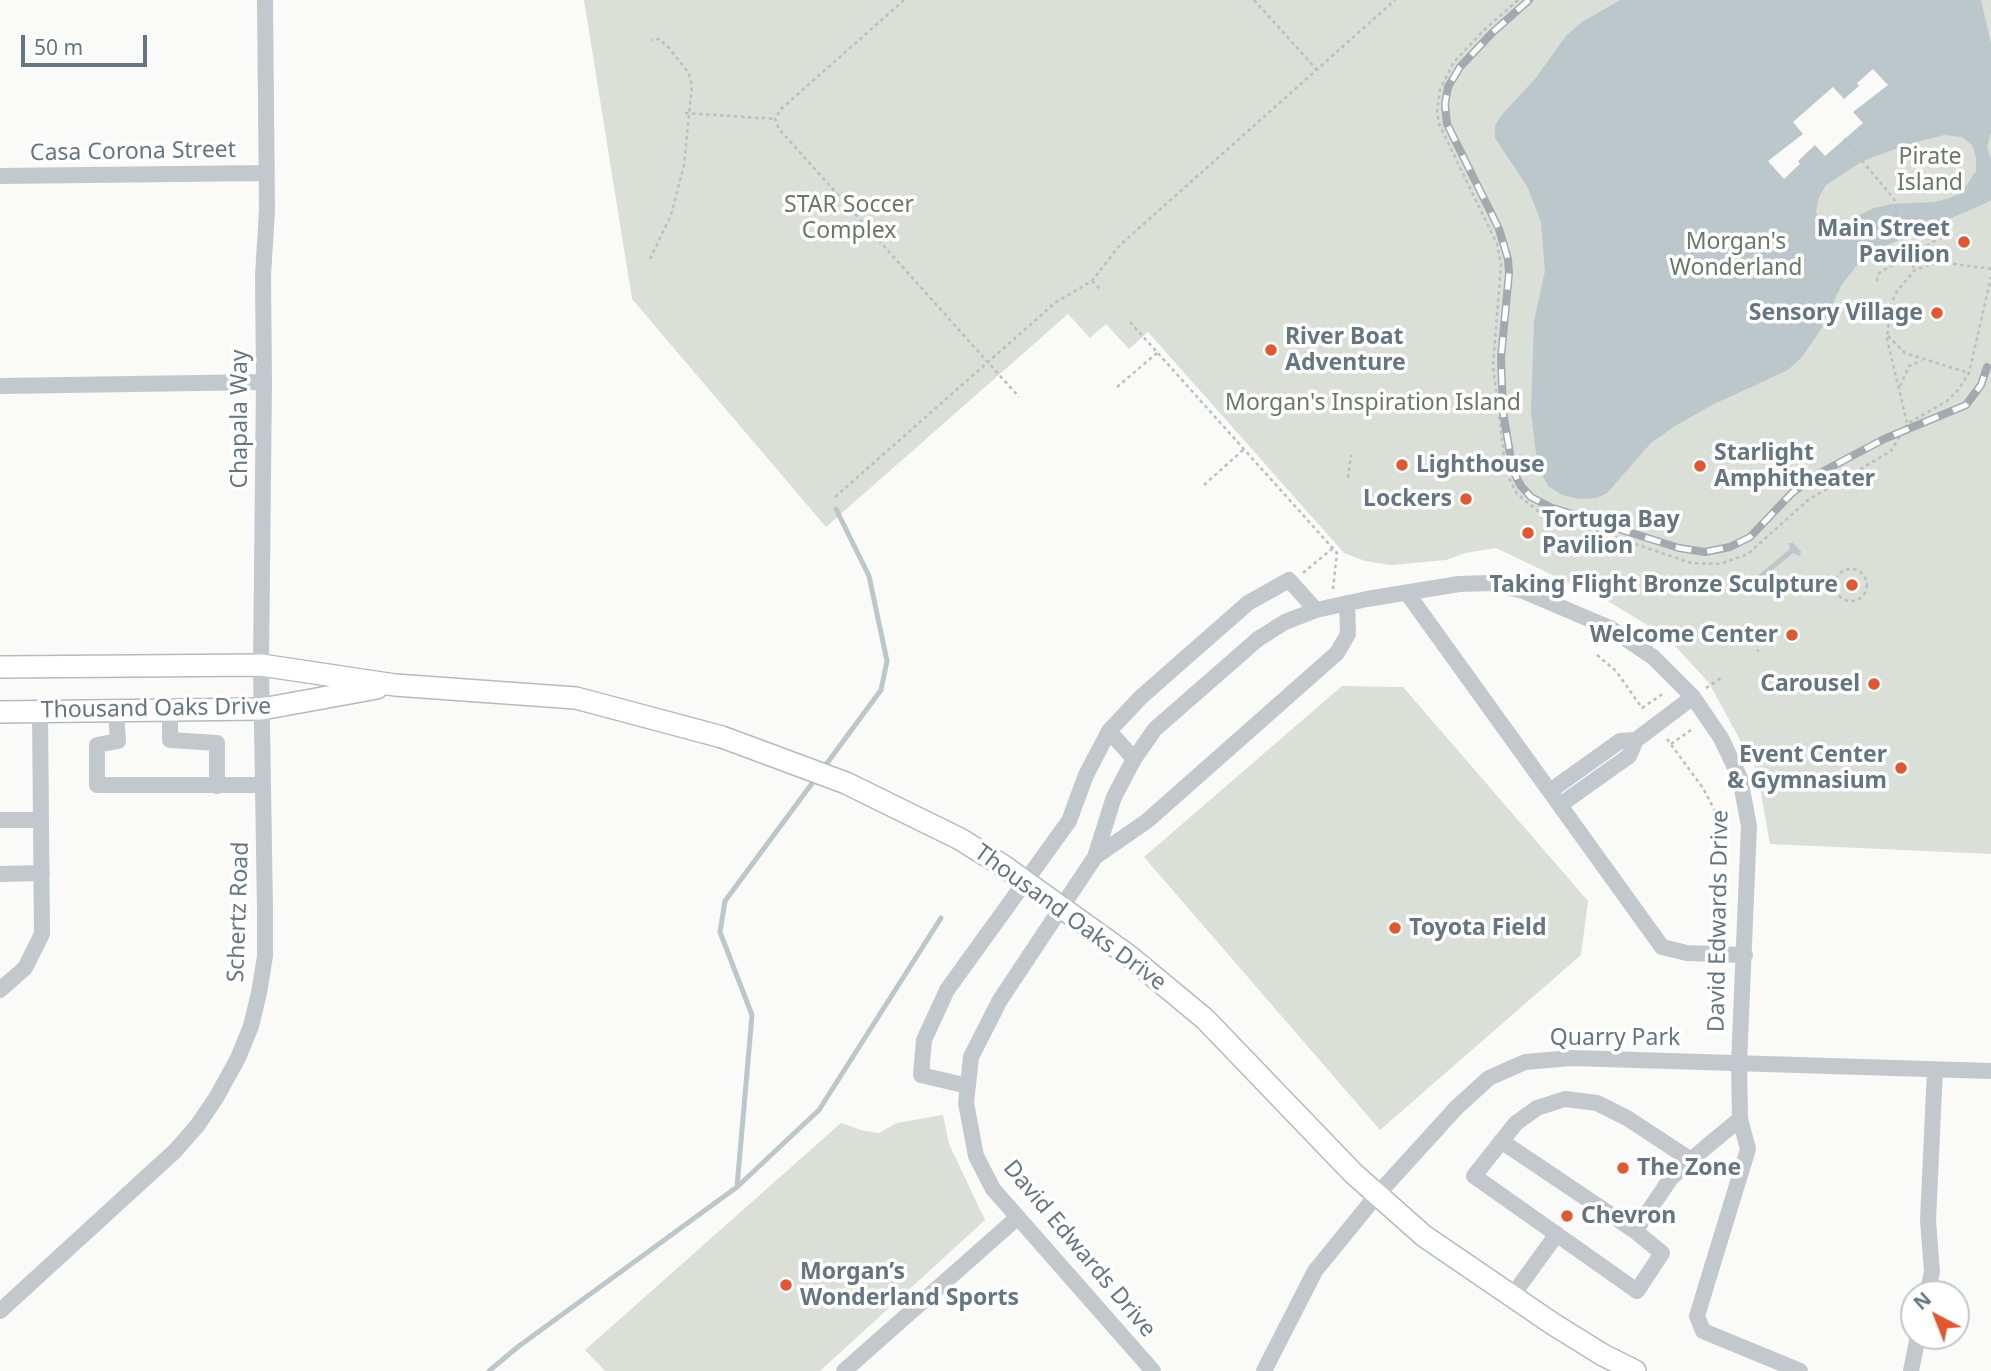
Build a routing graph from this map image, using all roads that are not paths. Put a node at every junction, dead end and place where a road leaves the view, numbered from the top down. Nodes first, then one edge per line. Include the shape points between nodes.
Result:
1 (265, 0) edge
2 (267, 173) junction
3 (0, 176) edge
4 (264, 382) junction
5 (0, 386) edge
6 (1407, 593) junction
7 (1341, 605) junction
8 (1316, 610) junction
9 (261, 665) junction
10 (0, 667) edge
11 (394, 685) junction
12 (1700, 692) junction
13 (262, 709) junction
14 (170, 710) junction
15 (116, 711) junction
16 (0, 712) edge
17 (40, 712) junction
18 (1110, 731) junction
19 (1636, 740) junction
20 (1134, 759) junction
21 (264, 785) junction
22 (218, 786) junction
23 (1550, 791) junction
24 (1560, 805) junction
25 (0, 820) edge
26 (41, 820) junction
27 (1095, 857) junction
28 (42, 873) junction
29 (0, 874) edge
30 (1745, 955) junction
31 (0, 990) edge
32 (1740, 1063) junction
33 (1935, 1069) junction
34 (1991, 1071) edge
35 (968, 1086) junction
36 (1740, 1119) junction
37 (1502, 1141) junction
38 (1691, 1160) junction
39 (1376, 1196) junction
40 (1018, 1217) junction
41 (1635, 1231) junction
42 (1557, 1234) junction
43 (1930, 1280) edge
44 (1512, 1296) junction
45 (0, 1311) edge
46 (1915, 1350) edge
47 (845, 1371) edge
48 (1153, 1371) edge
49 (1264, 1371) edge
50 (1635, 1371) edge
51 (1800, 1371) edge
52 (1911, 1371) edge

1 - 2 street, Chapala Way
2 - 3 street, Casa Corona Street
2 - 4 street, Chapala Way
4 - 5 street
4 - 9 street, Chapala Way
6 - 7 street, David Edwards Drive
6 - 12 street, David Edwards Drive via 1491,583 1523,591 1610,628
6 - 23 street
7 - 8 street, David Edwards Drive
7 - 27 street via 1348,634 1338,653 1147,821
8 - 18 street via 1289,580 1248,603 1141,697
8 - 20 street, David Edwards Drive via 1284,622 1258,639 1155,729
9 - 10 main road, Thousand Oaks Drive
9 - 11 main road, Thousand Oaks Drive
9 - 13 street, Schertz Road
11 - 13 main road, Thousand Oaks Drive
11 - 39 main road, Thousand Oaks Drive, bridge via 576,698 722,737 846,783 960,839 1129,956 1205,1019
12 - 19 street
12 - 30 street, David Edwards Drive via 1741,778 1749,826
13 - 14 main road, Thousand Oaks Drive
13 - 21 street, Schertz Road
14 - 15 main road, Thousand Oaks Drive
14 - 22 street via 170,740 217,743
15 - 17 main road, Thousand Oaks Drive
15 - 22 street via 118,741 97,745 97,785
16 - 17 main road, Thousand Oaks Drive
17 - 26 street
18 - 20 street
18 - 35 street via 1086,775 1069,821 947,990 924,1040 921,1075
19 - 23 street via 1620,741
19 - 24 street via 1629,755
20 - 27 street, David Edwards Drive via 1114,797
21 - 22 street
21 - 45 street, Schertz Road via 265,956 260,993 238,1058 216,1098 174,1151
23 - 24 street
24 - 30 street via 1662,947 1687,953
25 - 26 street
26 - 28 street
27 - 35 street, David Edwards Drive via 1000,1000 971,1058
28 - 29 street
28 - 31 street via 42,934 25,968
30 - 32 street, David Edwards Drive
32 - 33 street, Quarry Park
32 - 36 street, David Edwards Drive
32 - 39 street, Quarry Park via 1573,1058 1525,1062 1489,1078
33 - 34 street, Quarry Park
33 - 43 street
35 - 40 street, David Edwards Drive via 976,1156 993,1189
36 - 38 street
36 - 51 street, David Edwards Drive via 1748,1149 1697,1316 1703,1331
37 - 38 street via 1537,1108 1565,1099 1597,1103
37 - 41 street
37 - 42 street via 1474,1176
38 - 41 street via 1671,1178
39 - 44 main road, Thousand Oaks Drive via 1424,1236
39 - 49 street, Quarry Park via 1315,1271
40 - 47 street
40 - 48 street, David Edwards Drive
41 - 42 street via 1662,1253 1637,1291
42 - 44 street
44 - 50 main road, Thousand Oaks Drive
46 - 52 street

